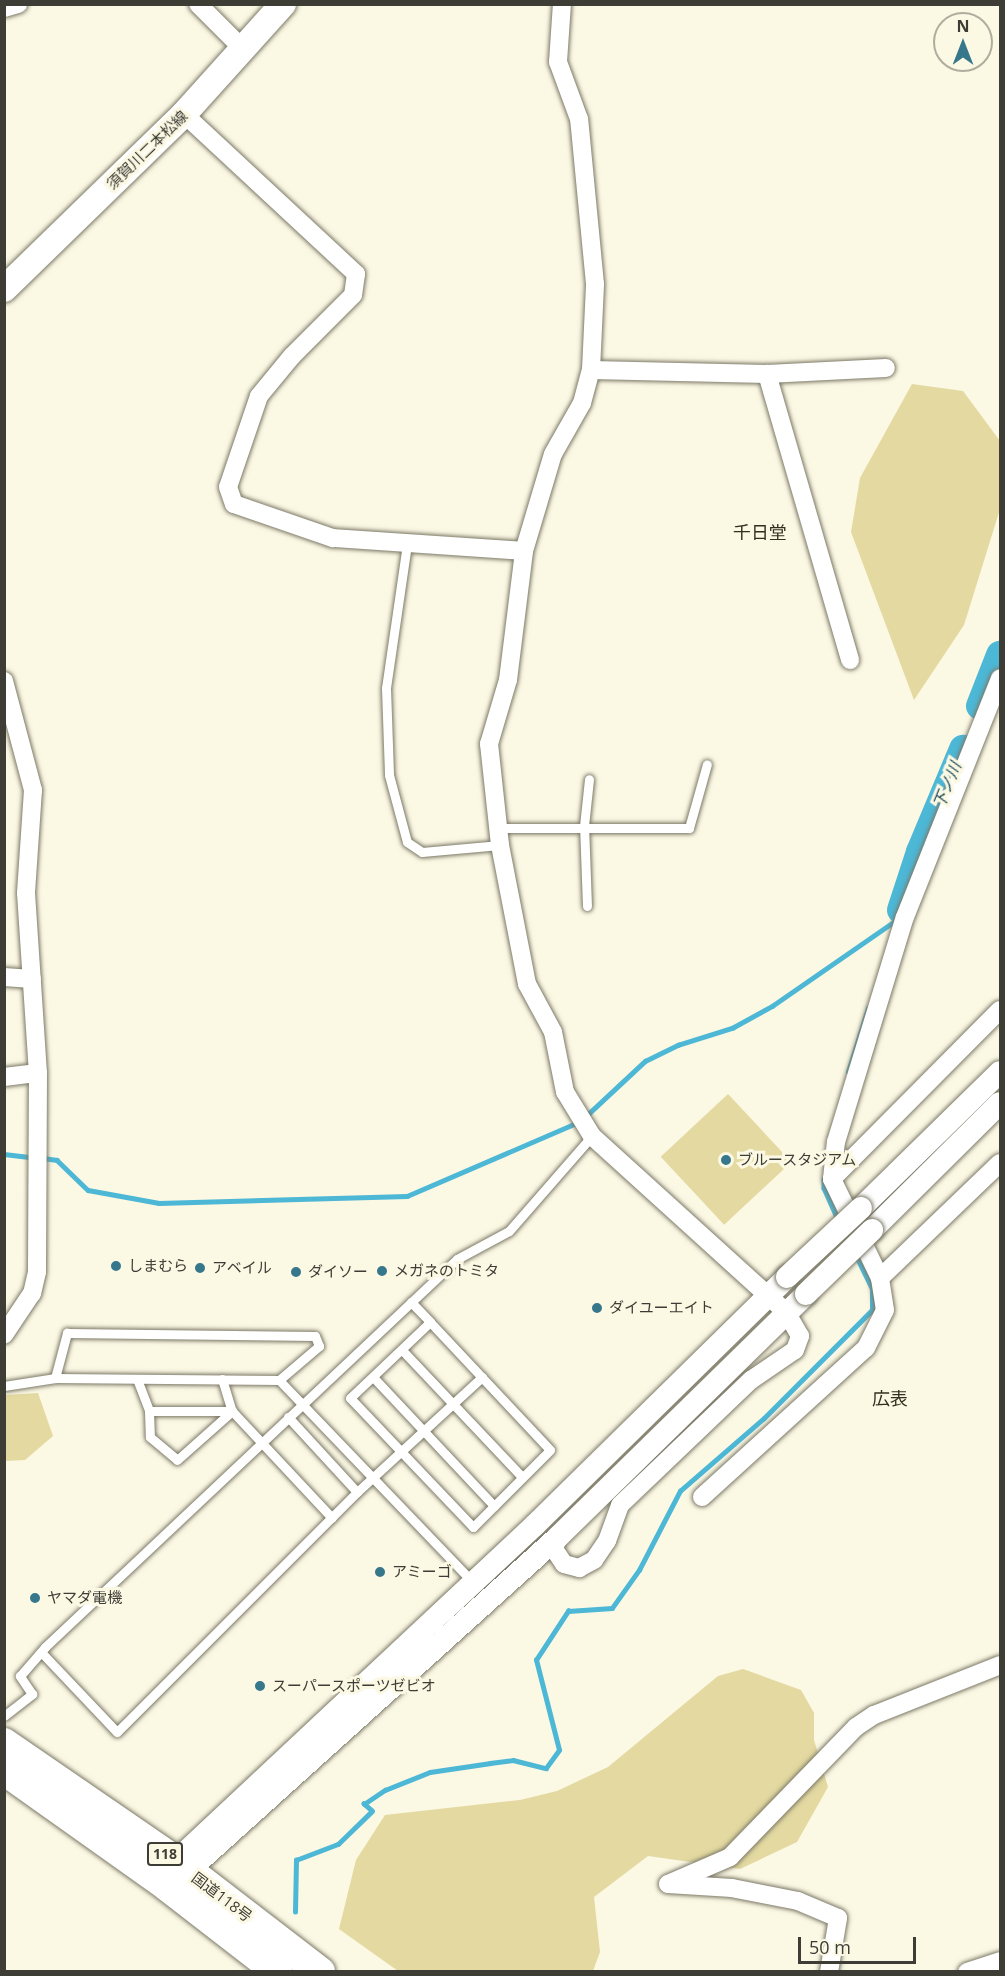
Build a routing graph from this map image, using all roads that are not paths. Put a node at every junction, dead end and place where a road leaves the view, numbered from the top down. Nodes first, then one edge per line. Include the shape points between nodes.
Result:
1 (18, 4) edge
2 (198, 4) edge
3 (283, 4) edge
4 (562, 4) edge
5 (4, 8) edge
6 (243, 49) junction
7 (184, 114) junction
8 (5, 288) edge
9 (886, 368) dead end
10 (591, 370) junction
11 (767, 374) junction
12 (407, 544) junction
13 (524, 551) junction
14 (850, 660) dead end
15 (1000, 678) edge
16 (4, 681) edge
17 (707, 764) dead end
18 (589, 779) dead end
19 (585, 826) junction
20 (500, 836) junction
21 (587, 906) dead end
22 (4, 977) edge
23 (32, 979) junction
24 (1000, 1010) edge
25 (1000, 1072) edge
26 (38, 1073) junction
27 (4, 1077) edge
28 (1000, 1103) edge
29 (592, 1136) junction
30 (1000, 1163) edge
31 (832, 1179) junction
32 (880, 1278) junction
33 (768, 1295) junction
34 (411, 1302) junction
35 (786, 1312) junction
36 (430, 1322) junction
37 (4, 1335) edge
38 (402, 1350) junction
39 (373, 1377) junction
40 (482, 1377) junction
41 (55, 1378) junction
42 (137, 1379) junction
43 (222, 1379) junction
44 (279, 1380) junction
45 (4, 1386) edge
46 (302, 1404) junction
47 (453, 1404) junction
48 (149, 1411) junction
49 (232, 1411) junction
50 (288, 1417) junction
51 (424, 1431) junction
52 (262, 1443) junction
53 (401, 1452) junction
54 (522, 1477) junction
55 (373, 1478) junction
56 (357, 1492) junction
57 (702, 1497) dead end
58 (494, 1506) junction
59 (332, 1518) junction
60 (558, 1537) junction
61 (473, 1583) junction
62 (41, 1652) junction
63 (1000, 1665) edge
64 (4, 1716) edge
65 (4, 1743) edge
66 (4, 1770) edge
67 (178, 1873) junction
68 (1000, 1961) edge
69 (278, 1971) edge
70 (320, 1971) edge
71 (829, 1971) edge
72 (967, 1971) edge

1 - 5 street
2 - 6 street
3 - 6 main road, 須賀川二本松線
4 - 10 street via 558,62 579,119 595,284
6 - 7 main road, 須賀川二本松線
7 - 8 main road, 須賀川二本松線
7 - 12 street via 356,274 353,295 292,356 259,396 228,487 234,504 333,538
9 - 11 street
10 - 11 street
10 - 13 street via 582,404 553,454
11 - 14 street
12 - 13 street
12 - 20 lane via 386,688 389,775 407,842 422,852
13 - 20 street via 508,680 489,744
15 - 31 street via 905,917 836,1142
16 - 23 street via 33,790 26,893
17 - 19 lane via 689,828
18 - 19 lane
19 - 20 lane
19 - 21 lane
20 - 29 street via 527,984 553,1032 565,1092
22 - 23 street
23 - 26 street
24 - 31 street
25 - 33 street, bridge
26 - 27 street
26 - 37 street via 37,1272 32,1293
28 - 35 street, bridge
29 - 33 street
29 - 34 lane via 509,1231 457,1259
30 - 32 street
31 - 32 street
32 - 57 street via 885,1310 866,1348
33 - 35 street
33 - 61 street
34 - 36 lane
34 - 46 lane
35 - 60 street
35 - 60 street via 800,1336 795,1350 751,1380 620,1505 607,1541 594,1560 579,1568 564,1564 554,1549
36 - 38 lane
36 - 40 lane
38 - 39 lane
38 - 47 lane
39 - 51 lane
39 - 53 lane via 350,1398
40 - 47 lane
40 - 54 lane via 550,1450
41 - 42 lane
41 - 44 lane via 67,1333 315,1336 319,1346
41 - 45 lane
42 - 43 lane
42 - 48 lane
43 - 44 lane
43 - 49 lane
44 - 46 lane
46 - 50 lane
46 - 55 lane
47 - 51 lane
47 - 54 lane
48 - 49 lane
48 - 49 lane via 150,1437 177,1460
49 - 52 lane
50 - 52 lane
50 - 56 lane
51 - 53 lane
51 - 58 lane
52 - 59 lane
52 - 62 lane
53 - 55 lane
53 - 58 lane via 473,1527
54 - 58 lane
55 - 56 lane
55 - 61 lane
56 - 59 lane
59 - 62 lane via 117,1732
60 - 67 street
61 - 67 street
62 - 64 lane via 20,1676 32,1694
63 - 71 street via 874,1715 856,1727 730,1857 668,1884 732,1888 798,1901 838,1918
65 - 67 highway, 国道118号 / 118
66 - 67 highway, 国道118号 / 118
67 - 69 highway, 国道118号 / 118
67 - 70 highway, 国道118号 / 118
68 - 72 street

